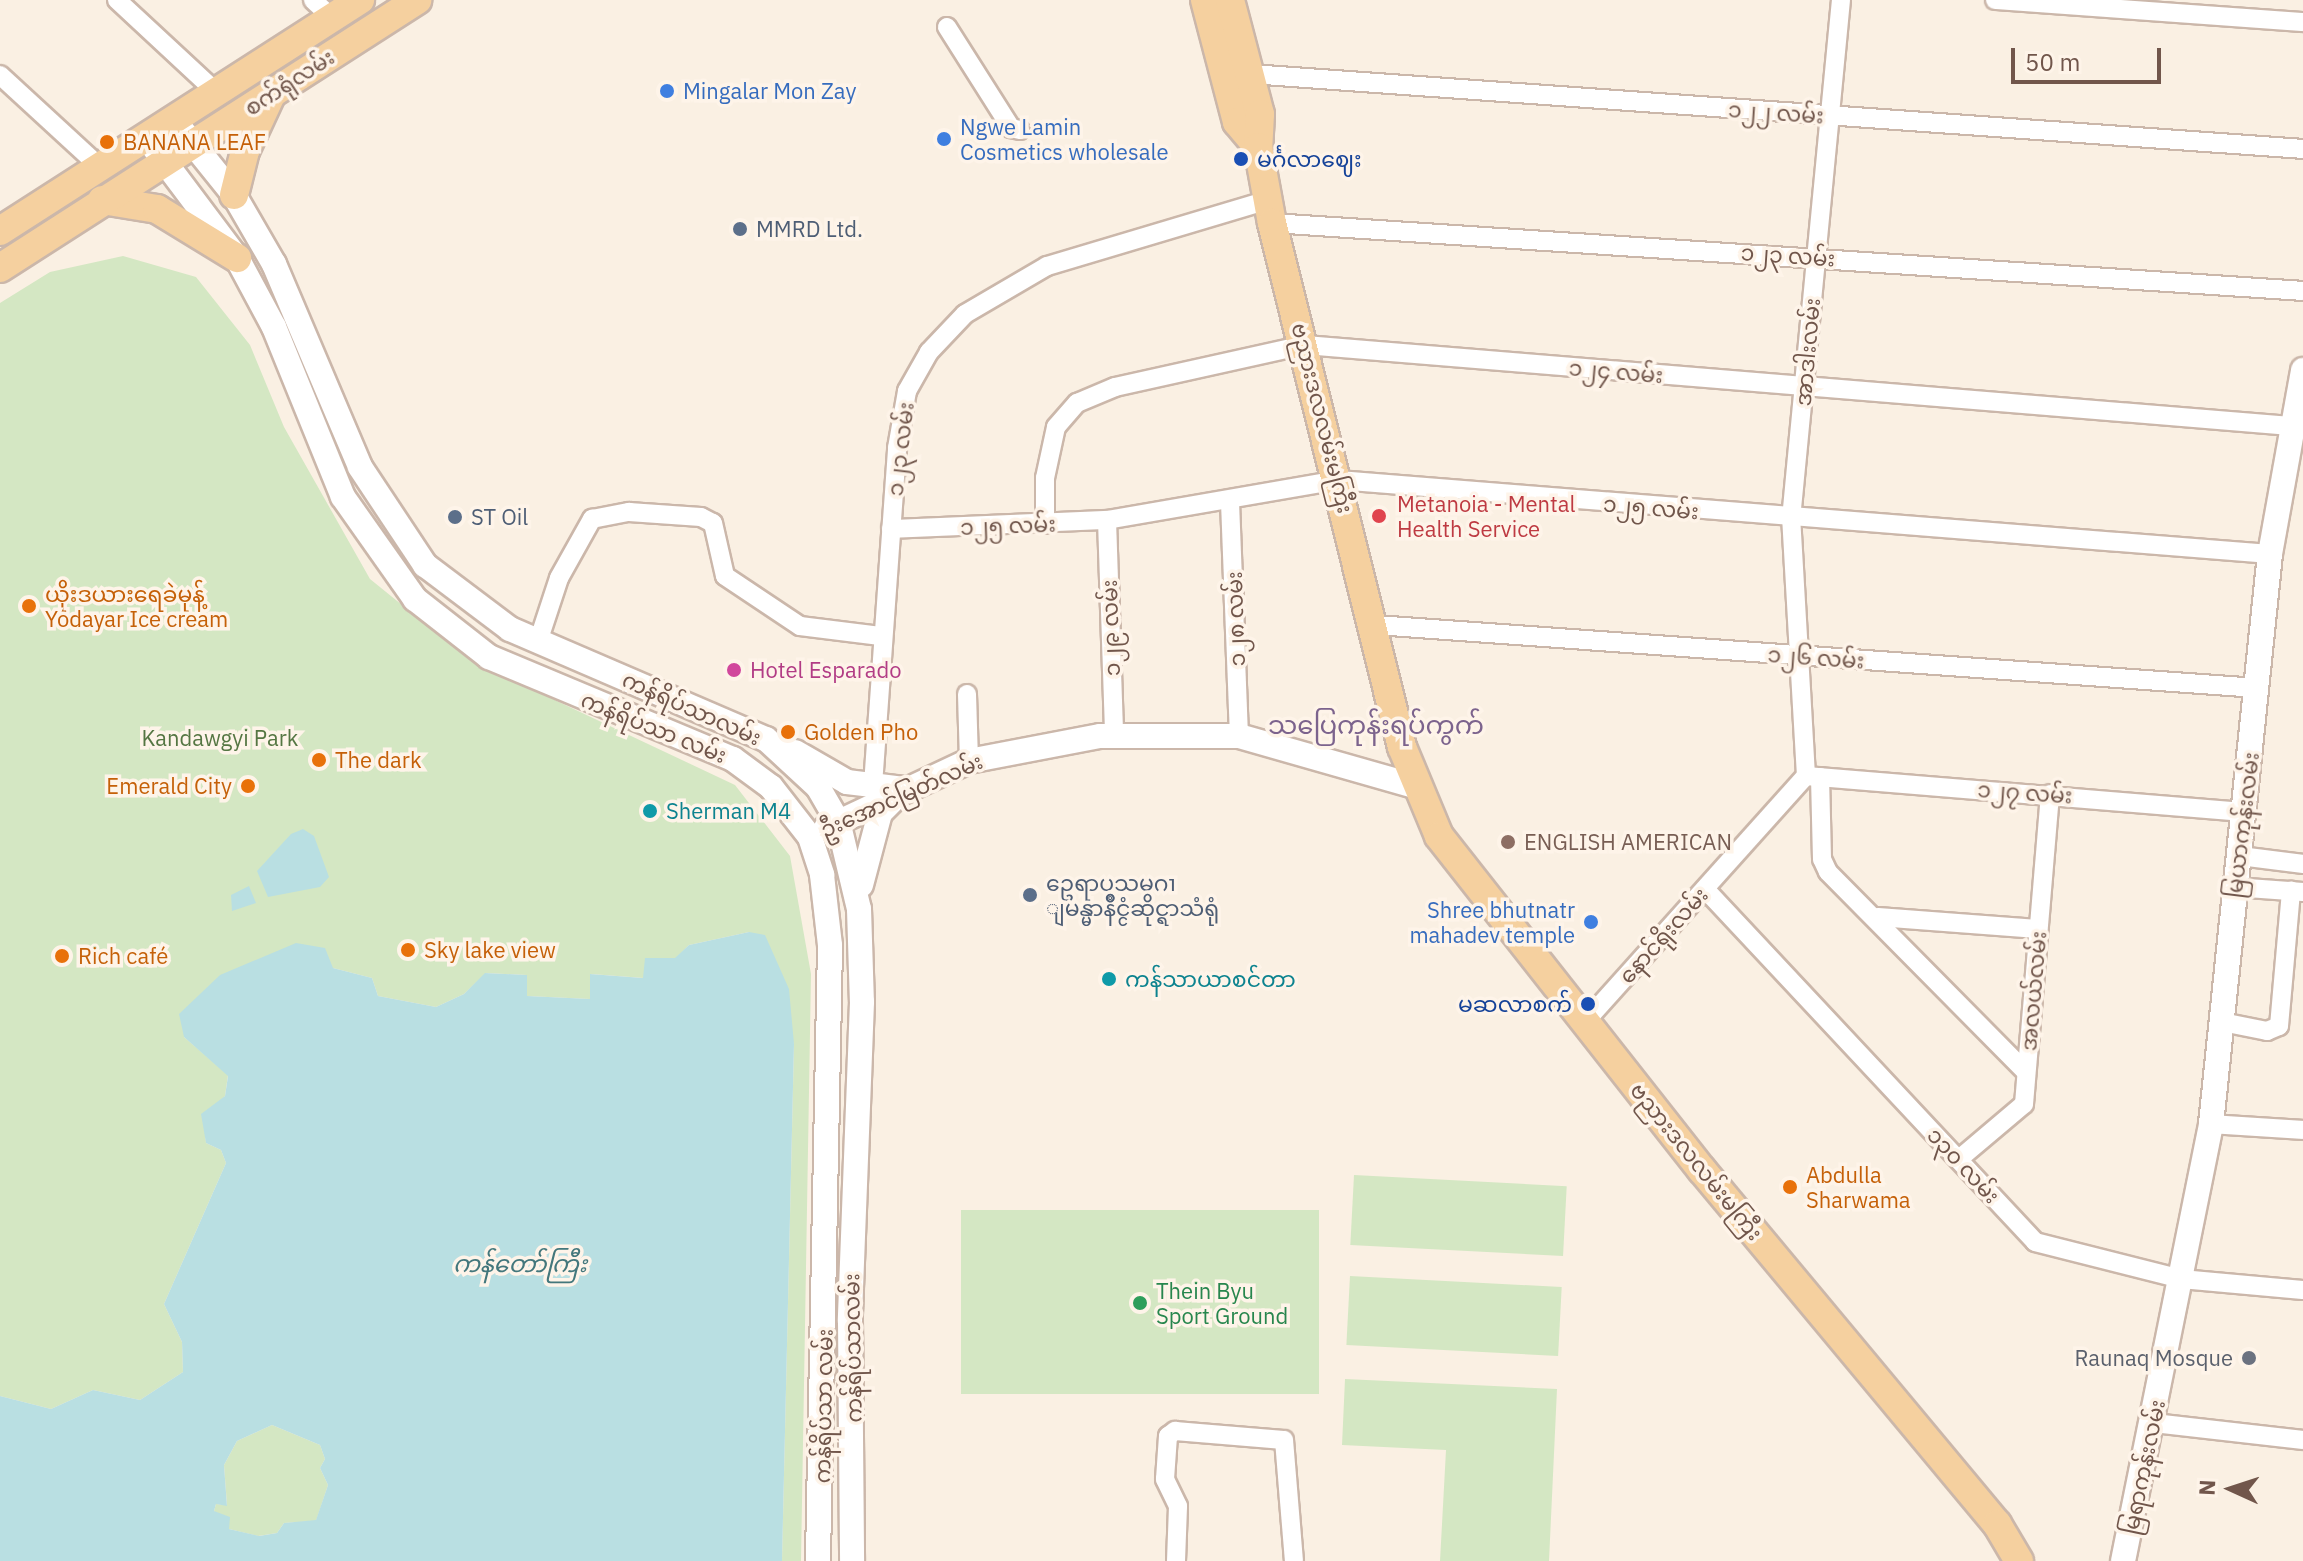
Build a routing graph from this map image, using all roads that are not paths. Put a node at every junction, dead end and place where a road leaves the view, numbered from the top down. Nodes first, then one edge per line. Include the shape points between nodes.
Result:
1 (117, 0) edge
2 (360, 0) edge
3 (417, 0) edge
4 (1205, 0) edge
5 (1230, 0) edge
6 (1841, 0) edge
7 (1995, 0) edge
8 (323, 9) edge
9 (2303, 22) edge
10 (947, 27) dead end
11 (1250, 74) junction
12 (0, 75) edge
13 (215, 91) junction
14 (272, 94) junction
15 (1830, 116) junction
16 (173, 119) junction
17 (1020, 130) dead end
18 (146, 137) junction
19 (193, 145) junction
20 (1258, 147) junction
21 (2303, 149) edge
22 (165, 163) junction
23 (99, 166) junction
24 (50, 195) junction
25 (234, 195) junction
26 (102, 200) junction
27 (0, 206) edge
28 (1270, 212) junction
29 (0, 231) edge
30 (1816, 256) junction
31 (237, 258) junction
32 (0, 268) edge
33 (2303, 291) edge
34 (1305, 345) junction
35 (2303, 370) edge
36 (1804, 387) junction
37 (327, 388) junction
38 (302, 401) junction
39 (2291, 426) junction
40 (1338, 480) junction
41 (1230, 502) junction
42 (1791, 519) junction
43 (1107, 520) junction
44 (1045, 524) junction
45 (891, 529) junction
46 (2270, 554) junction
47 (1376, 625) junction
48 (880, 636) junction
49 (538, 642) junction
50 (1802, 656) junction
51 (2256, 688) junction
52 (967, 694) dead end
53 (1114, 735) junction
54 (1239, 736) junction
55 (766, 739) junction
56 (969, 761) junction
57 (1813, 777) junction
58 (873, 785) junction
59 (1415, 786) junction
60 (904, 789) junction
61 (2050, 794) junction
62 (2244, 812) junction
63 (838, 821) junction
64 (810, 837) junction
65 (2240, 856) junction
66 (2303, 864) edge
67 (2234, 887) junction
68 (1705, 889) junction
69 (2297, 892) edge
70 (859, 909) junction
71 (1878, 917) junction
72 (2038, 929) junction
73 (2222, 1022) junction
74 (1584, 1023) junction
75 (2026, 1072) junction
76 (2211, 1124) junction
77 (2303, 1130) edge
78 (1959, 1159) junction
79 (2181, 1279) junction
80 (2303, 1290) edge
81 (2154, 1423) junction
82 (2303, 1440) edge
83 (818, 1561) edge
84 (852, 1561) edge
85 (1176, 1561) edge
86 (1294, 1561) edge
87 (2019, 1561) edge
88 (2123, 1561) edge

1 - 13 street
2 - 8 main road, စက်ရုံလမ်း
3 - 14 main road, စက်ရုံလမ်း
4 - 20 main road via 1237,122
5 - 11 main road
6 - 15 street, အာဒါးလမ်း
7 - 9 street
8 - 13 main road, စက်ရုံလမ်း
10 - 17 street via 1011,128
11 - 15 street, ၁၂၂ လမ်း
11 - 20 main road via 1260,114
12 - 23 street
13 - 16 main road, စက်ရုံလမ်း
14 - 19 main road, စက်ရုံလမ်း
14 - 25 main road via 245,151
15 - 21 street, ၁၂၂ လမ်း
15 - 30 street, အာဒါးလမ်း
16 - 18 main road, စက်ရုံလမ်း
16 - 19 main road, ကန်ရိပ်သာလမ်း
18 - 22 main road, ကန်ရိပ်သာ လမ်း
18 - 23 main road, စက်ရုံလမ်း
19 - 22 main road, စက်ရုံလမ်း
19 - 25 main road, ကန်ရိပ်သာလမ်း
20 - 28 main road, ဗညားဒလလမ်းမကြီး
22 - 26 main road, စက်ရုံလမ်း
22 - 31 main road, ကန်ရိပ်သာ လမ်း
23 - 24 main road, စက်ရုံလမ်း
24 - 27 main road
24 - 29 main road, စက်ရုံလမ်း
25 - 37 main road, ကန်ရိပ်သာလမ်း via 274,264
26 - 31 main road via 157,209
26 - 32 main road, စက်ရုံလမ်း
28 - 30 street, ၁၂၃ လမ်း
28 - 34 main road, ဗညားဒလလမ်းမကြီး
28 - 45 street, ၁၂၃ လမ်း via 1047,266 965,314 929,352 907,391
30 - 33 street, ၁၂၃ လမ်း
30 - 36 street, အာဒါးလမ်း
31 - 38 main road, ကန်ရိပ်သာ လမ်း via 274,327
34 - 36 street, ၁၂၄ လမ်း
34 - 40 main road, ဗညားဒလလမ်းမကြီး
34 - 44 street, ၁၂၄ လမ်း via 1115,387 1077,403 1056,427 1045,478
35 - 39 main road, မြယာကုန်းလမ်း
36 - 39 street, ၁၂၄ လမ်း
36 - 42 street, အာဒါးလမ်း
37 - 38 main road
37 - 49 main road, ကန်ရိပ်သာလမ်း via 360,467 425,565 491,618
38 - 64 main road, ကန်ရိပ်သာ လမ်း via 348,505 415,599 435,617 489,657 733,759 771,787
39 - 46 main road, မြယာကုန်းလမ်း
40 - 41 street, ၁၂၅ လမ်း
40 - 42 street, ၁၂၅ လမ်း
40 - 47 main road, ဗညားဒလလမ်းမကြီး
41 - 43 street, ၁၂၅ လမ်း
41 - 54 street, ၁၂၈ လမ်း
42 - 46 street, ၁၂၅ လမ်း
42 - 50 street, အာဒါးလမ်း
43 - 44 street, ၁၂၅ လမ်း
43 - 53 street, ၁၂၉ လမ်း
44 - 45 street, ၁၂၅ လမ်း
45 - 48 street, ၁၂၃ လမ်း
46 - 51 main road, မြယာကုန်းလမ်း
47 - 50 street, ၁၂၆ လမ်း
47 - 59 main road, ဗညားဒလလမ်းမကြီး
48 - 49 street via 800,626 725,576 716,558 713,523 701,517 629,512 592,519 559,578
48 - 58 street, ၁၂၃ လမ်း
49 - 55 main road, ကန်ရိပ်သာလမ်း
50 - 51 street, ၁၂၆ လမ်း
50 - 57 street, အာဒါးလမ်း
51 - 62 main road, မြယာကုန်းလမ်း
52 - 56 street
53 - 54 main road, ဦးအောင်မြတ်လမ်း
53 - 56 main road, ဦးအောင်မြတ်လမ်း via 1057,740
54 - 59 main road, ဦးအောင်မြတ်လမ်း
55 - 58 main road via 847,782
55 - 63 main road, ကန်ရိပ်သာလမ်း via 818,787
56 - 60 main road, ဦးအောင်မြတ်လမ်း
57 - 61 street, ၁၂၇ လမ်း
57 - 68 street, နောင်ရိုးလမ်း
57 - 71 street, အာဒါးလမ်း via 1828,872
58 - 60 main road
59 - 74 main road, ဗညားဒလလမ်းမကြီး via 1439,836
60 - 63 main road, ဦးအောင်မြတ်လမ်း
60 - 70 main road via 880,813 866,850
61 - 62 street, ၁၂၇ လမ်း
61 - 72 street, အလယ်လမ်း
62 - 65 main road, မြယာကုန်းလမ်း
63 - 64 main road, ဦးအောင်မြတ်လမ်း
63 - 70 main road, ကန်ရိပ်သာလမ်း
64 - 83 main road, ကန်ရိပ်သာ လမ်း via 822,875 830,945
65 - 66 street
65 - 67 main road, မြယာကုန်းလမ်း
67 - 69 street
67 - 73 main road, မြယာကုန်းလမ်း
68 - 74 street, နောင်ရိုးလမ်း
68 - 78 street, ၁၃၀ လမ်း
69 - 73 street via 2279,1026 2267,1031
70 - 84 main road, ကန်ရိပ်သာလမ်း via 861,1021 850,1321
71 - 72 street
71 - 75 street, အာဒါးလမ်း
72 - 75 street, အလယ်လမ်း
73 - 76 main road, မြယာကုန်းလမ်း
74 - 87 main road, ဗညားဒလလမ်းမကြီး via 1997,1524
75 - 78 street, အလယ်လမ်း via 2024,1104
76 - 77 street
76 - 79 main road, မြယာကုန်းလမ်း
78 - 79 street, ၁၃၀ လမ်း via 2035,1242
79 - 80 street, ၁၃၀ လမ်း
79 - 81 main road, မြရာကုန်းလမ်း
81 - 82 street
81 - 88 main road, မြရာကုန်းလမ်း
85 - 86 street via 1178,1506 1165,1479 1168,1436 1175,1431 1284,1440

